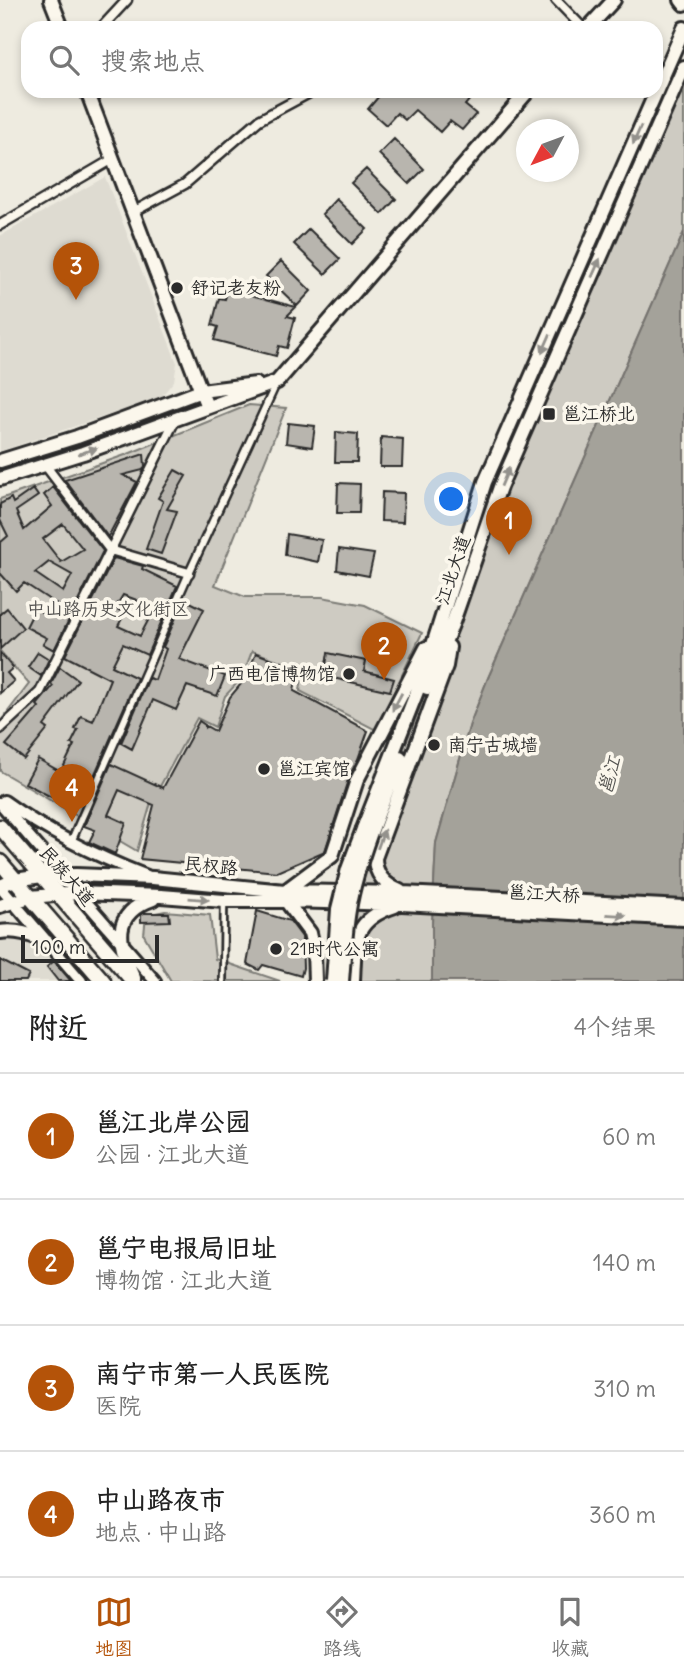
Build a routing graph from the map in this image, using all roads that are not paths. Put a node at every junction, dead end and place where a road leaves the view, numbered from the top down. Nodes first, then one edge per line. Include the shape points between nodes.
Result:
1 (51, 0) edge
2 (127, 0) edge
3 (556, 0) edge
4 (614, 0) edge
5 (59, 21) edge
6 (108, 21) edge
7 (578, 21) edge
8 (592, 21) edge
9 (684, 28) edge
10 (684, 67) edge
11 (663, 76) edge
12 (90, 98) edge
13 (300, 98) edge
14 (522, 98) edge
15 (653, 98) edge
16 (113, 159) junction
17 (133, 212) junction
18 (0, 225) edge
19 (277, 382) junction
20 (201, 391) junction
21 (207, 407) junction
22 (175, 419) junction
23 (0, 461) edge
24 (45, 465) junction
25 (0, 479) edge
26 (110, 550) junction
27 (189, 573) junction
28 (447, 621) junction
29 (427, 677) junction
30 (0, 729) edge
31 (0, 801) edge
32 (0, 827) edge
33 (71, 842) junction
34 (0, 862) edge
35 (62, 875) junction
36 (42, 876) junction
37 (153, 878) junction
38 (15, 880) junction
39 (0, 886) edge
40 (78, 893) junction
41 (57, 894) junction
42 (161, 896) junction
43 (285, 896) junction
44 (30, 897) junction
45 (402, 898) junction
46 (224, 901) junction
47 (6, 904) edge
48 (684, 907) edge
49 (684, 919) edge
50 (0, 932) edge
51 (47, 942) junction
52 (121, 944) junction
53 (81, 981) edge
54 (103, 981) edge
55 (134, 981) edge
56 (155, 981) edge
57 (223, 981) edge
58 (314, 981) edge
59 (333, 981) edge
60 (342, 981) edge
61 (353, 981) edge

1 - 5 main road
2 - 6 street
3 - 7 street
4 - 8 main road
9 -> 11 main road, 江北大道
28 -> 10 main road, 江北大道 via 500,487
12 - 16 main road
13 - 17 street via 259,120 185,184
14 - 19 main road
15 -> 28 main road, 江北大道 via 485,482
16 - 17 main road
16 - 18 street
17 - 20 main road
19 - 20 main road
19 - 21 main road
19 - 27 street
20 - 21 main road
20 - 23 main road
21 - 22 main road
24 -> 22 main road
22 - 26 street
24 - 25 main road
24 - 26 street
26 - 27 street
26 - 30 street via 40,692
27 - 33 street
28 - 29 main road, 江北大道
28 -> 43 main road via 357,780 332,856
45 -> 28 main road via 378,873 375,858 446,666
29 - 59 main road, 江北大道, bridge via 348,869 338,909
29 - 60 main road, 江北大道, bridge via 359,867 349,908
31 - 33 street
31 - 35 street
32 - 36 highway, 民族大道
33 - 37 street
34 - 38 highway
35 - 36 main road, 民权路
35 - 37 main road, 民权路
35 - 40 street
36 - 38 main road, 民权路
36 - 41 highway, 民族大道
37 - 43 main road, 民权路
38 - 39 main road, 民权路
38 - 44 highway
39 - 47 street
40 - 41 main road, 民权路
40 - 42 main road, 民权路
40 - 52 street
41 - 44 main road, 民权路
41 - 55 highway, 民族大道
42 -> 46 main road, 民权路
42 - 52 main road via 138,904 125,917
43 - 45 main road, 民权路
43 - 46 main road, 民权路
43 - 58 main road via 310,933
44 - 47 main road, 民权路
44 - 54 highway
45 - 48 main road, 邕江大桥
45 -> 49 main road, 邕江大桥
45 - 61 main road via 359,930
46 - 57 lane
47 - 51 street
50 - 51 main road via 27,933
51 - 53 street
52 - 55 main road
52 - 56 street

